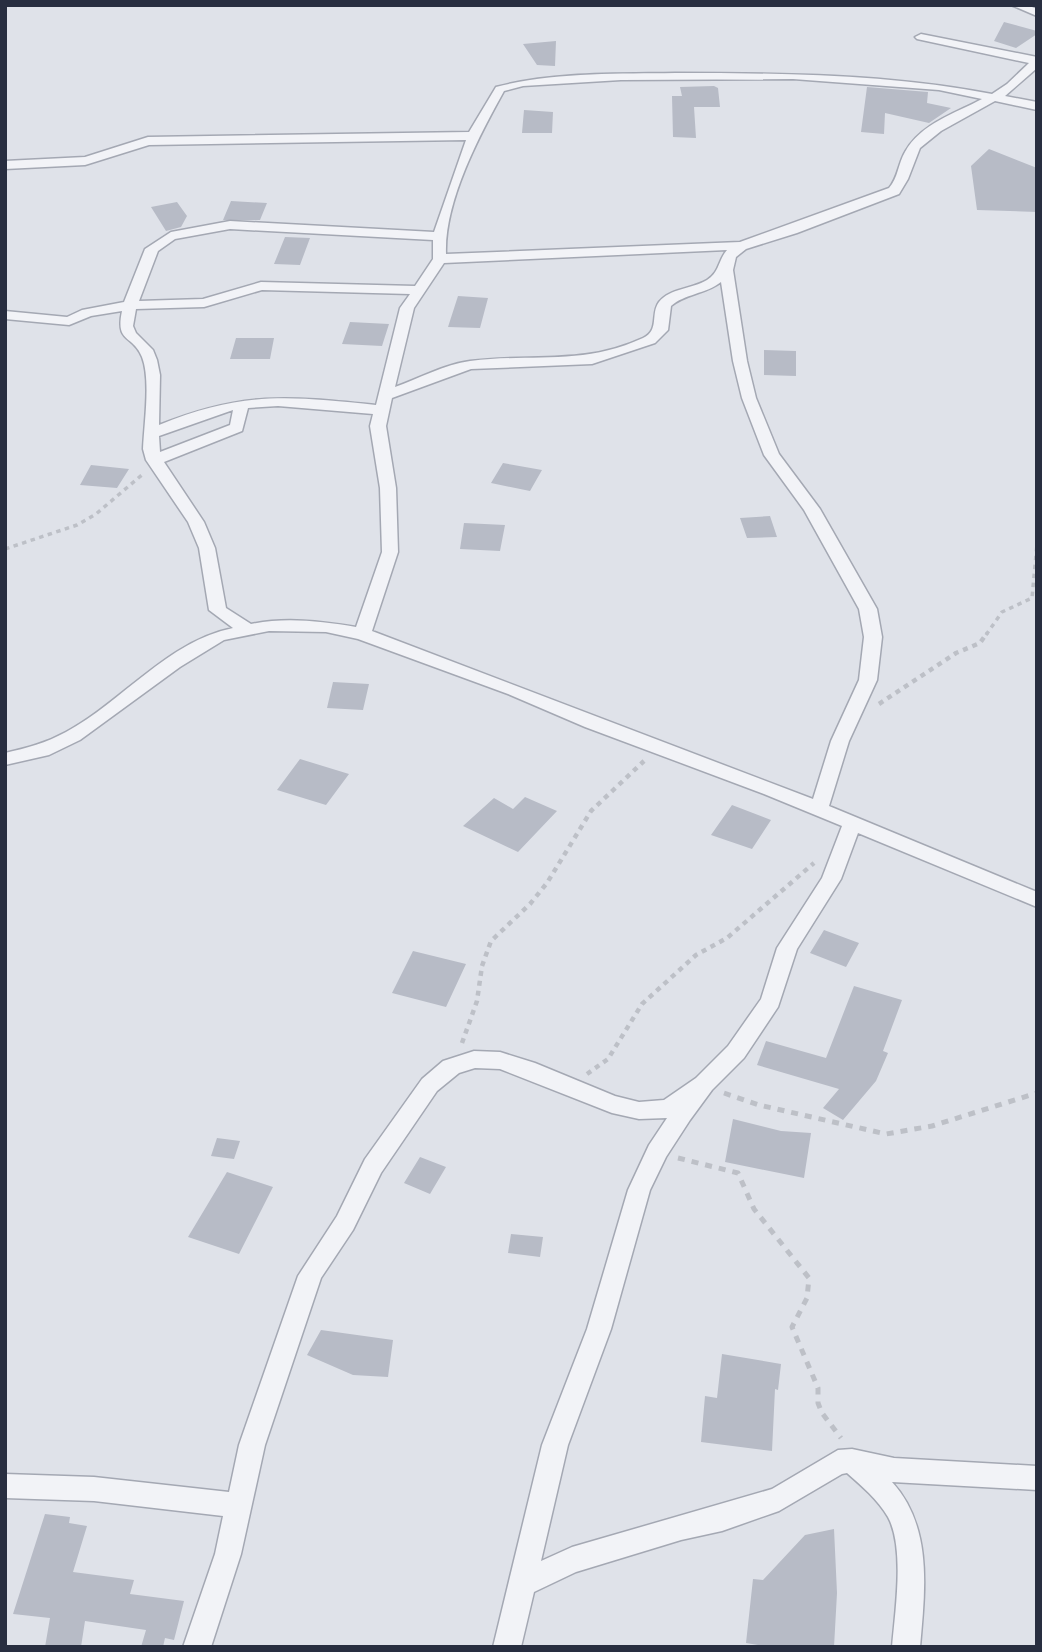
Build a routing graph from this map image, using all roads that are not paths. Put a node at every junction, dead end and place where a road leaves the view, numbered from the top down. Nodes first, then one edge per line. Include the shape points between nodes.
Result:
1 (1016, 5) edge
2 (1037, 13) edge
3 (921, 37) dead end
4 (1036, 61) edge
5 (996, 99) junction
6 (1037, 106) edge
7 (473, 135) junction
8 (5, 165) edge
9 (439, 236) junction
10 (741, 246) junction
11 (440, 259) junction
12 (726, 270) junction
13 (419, 290) junction
14 (130, 305) junction
15 (5, 315) edge
16 (385, 402) junction
17 (241, 405) junction
18 (151, 434) junction
19 (156, 463) junction
20 (246, 629) junction
21 (362, 634) junction
22 (5, 759) edge
23 (819, 809) junction
24 (852, 824) junction
25 (1037, 900) edge
26 (704, 1084) junction
27 (852, 1461) junction
28 (1037, 1478) edge
29 (5, 1486) edge
30 (237, 1505) junction
31 (523, 1583) junction
32 (197, 1647) edge
33 (507, 1647) edge
34 (906, 1647) edge

1 - 2 street
3 - 4 street
4 - 5 street via 1016,85
5 - 6 street
5 - 7 street via 939,87 793,76 523,83 500,89
5 - 10 street via 919,141 910,150 894,191
7 - 8 street via 148,141 94,159
7 - 9 street
9 - 11 street
9 - 14 street via 230,225 188,230 152,249
10 - 11 street
10 - 12 street via 730,255
11 - 13 street
12 - 16 street via 713,282 664,304 660,330 650,340 587,361 469,365
12 - 23 street via 740,361 772,455 812,509 868,609 873,637 868,680 840,741
13 - 14 street via 261,286 204,303
13 - 16 street via 407,308
14 - 15 street via 69,321
14 - 18 street via 127,330 148,353 153,375
16 - 17 street
16 - 21 street via 378,426 388,488 390,552
17 - 18 street via 217,409
17 - 19 street via 237,428
18 - 19 street
19 - 20 street via 200,530 219,610
20 - 21 street via 295,625
20 - 22 street via 219,636 190,652 57,746
21 - 23 street
23 - 24 street
24 - 25 street
24 - 26 street via 831,879 787,948 771,1001 736,1052
26 - 30 street via 669,1109 646,1111 608,1103 496,1061 472,1060 438,1076 375,1163 352,1211 310,1276 252,1445
26 - 31 street via 657,1152 639,1190 599,1329 555,1445
27 - 28 street via 894,1470
27 - 31 street via 838,1462 779,1499 572,1560
27 - 34 street via 902,1515 910,1552
29 - 30 street via 94,1489
30 - 32 street via 228,1554
31 - 33 street

